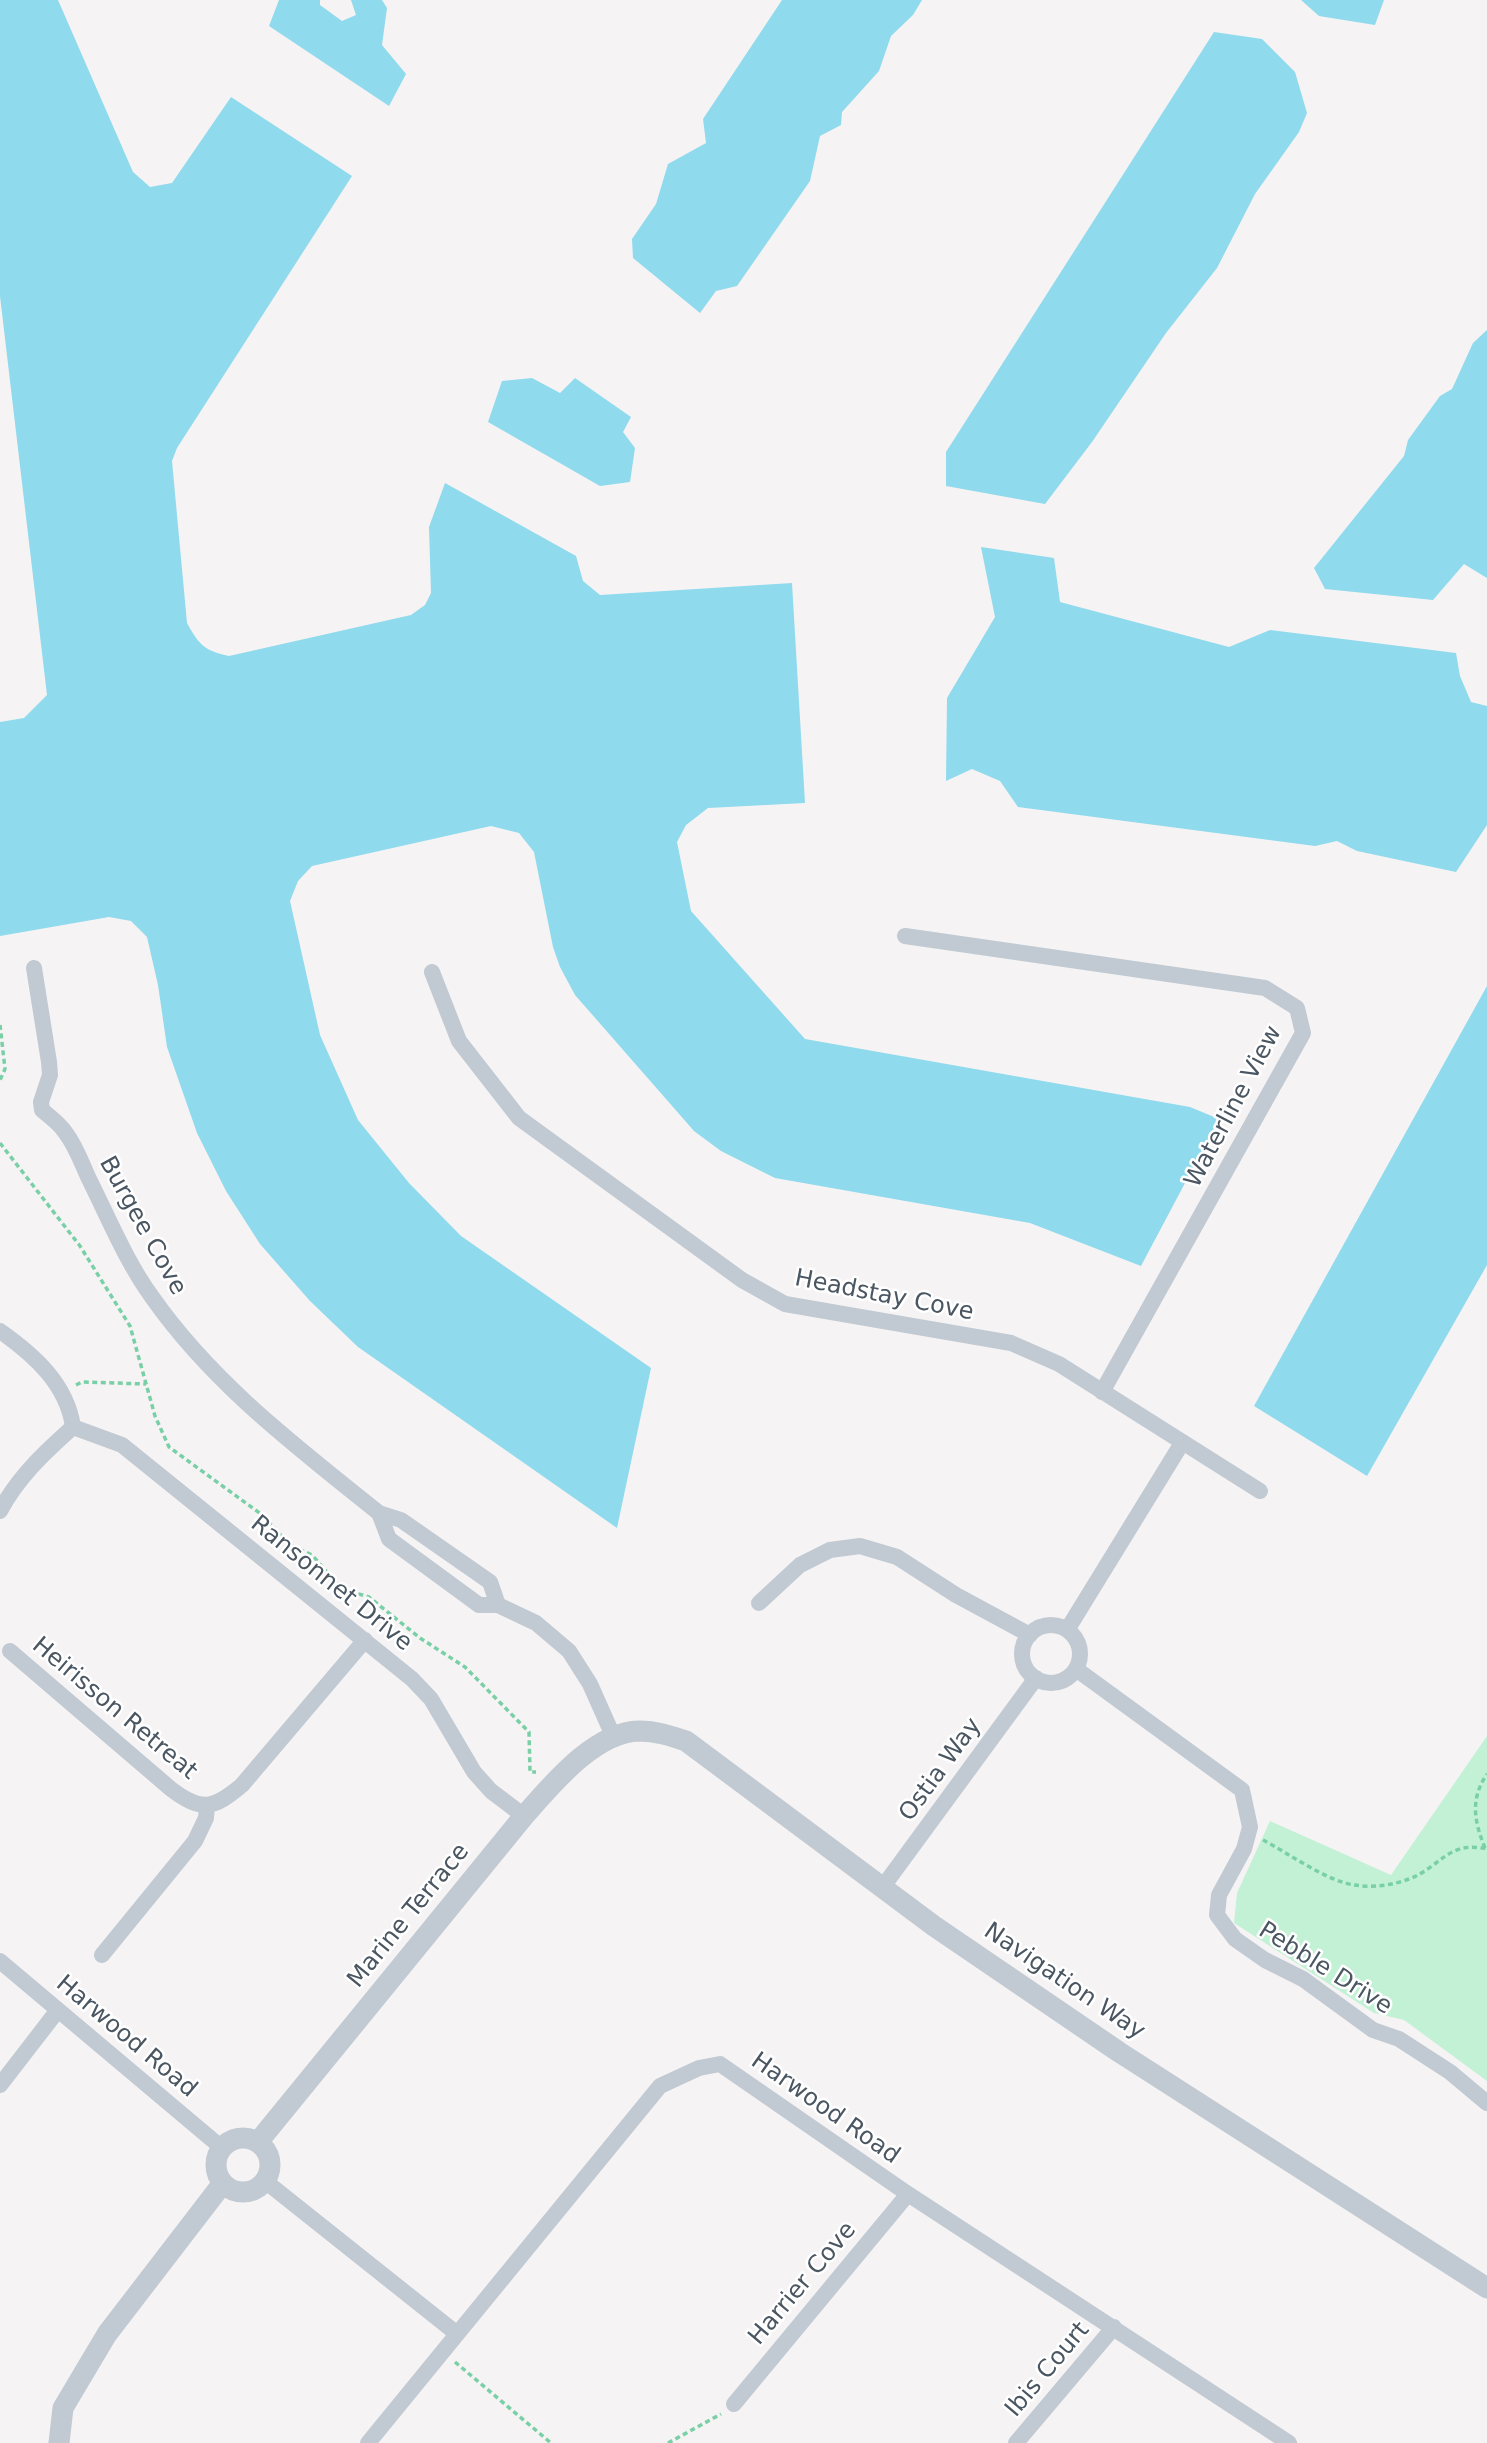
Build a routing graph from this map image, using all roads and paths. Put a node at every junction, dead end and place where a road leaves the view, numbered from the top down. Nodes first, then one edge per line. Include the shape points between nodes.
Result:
1 (905, 936) dead end
2 (34, 968) dead end
3 (432, 972) dead end
4 (0, 1026) edge
5 (0, 1080) edge
6 (0, 1143) edge
7 (0, 1331) edge
8 (146, 1384) junction
9 (1102, 1392) junction
10 (63, 1394) junction
11 (73, 1427) junction
12 (1182, 1443) junction
13 (1260, 1491) dead end
14 (0, 1510) edge
15 (379, 1513) junction
16 (759, 1603) dead end
17 (498, 1605) junction
18 (1068, 1630) junction
19 (1030, 1635) junction
20 (365, 1640) junction
21 (10, 1651) dead end
22 (1076, 1669) junction
23 (1036, 1678) junction
24 (614, 1738) junction
25 (566, 1770) junction
26 (1487, 1774) edge
27 (207, 1805) junction
28 (524, 1816) junction
29 (1248, 1833) junction
30 (1486, 1849) edge
31 (882, 1888) junction
32 (102, 1955) dead end
33 (0, 1961) edge
34 (58, 2010) junction
35 (0, 2085) edge
36 (1487, 2104) edge
37 (258, 2142) junction
38 (222, 2148) junction
39 (265, 2181) junction
40 (223, 2183) junction
41 (908, 2194) junction
42 (1487, 2288) edge
43 (1114, 2327) junction
44 (456, 2333) junction
45 (442, 2351) junction
46 (734, 2404) joint
47 (59, 2443) edge
48 (368, 2443) edge
49 (551, 2443) edge
50 (668, 2443) edge
51 (1016, 2443) edge
52 (1289, 2443) edge

1 - 9 street, Waterline View via 1265,988 1297,1008 1303,1033
2 - 15 street, Burgee Cove via 50,1075 42,1110 71,1141 150,1294 195,1353 247,1406
3 - 9 street, Headstay Cove via 459,1041 519,1118 742,1280 785,1304 1011,1343 1059,1364
4 - 5 path via 5,1069
6 - 8 path via 80,1246 113,1297 130,1326
7 - 10 street via 30,1352
8 - 10 path via 82,1382
8 - 25 path via 169,1447 261,1514 290,1545 312,1555 342,1589 369,1597 465,1667 529,1732 530,1772
9 - 12 street, Headstay Cove
10 - 11 street
11 - 14 street via 41,1456
11 - 20 street, Ransonnet Drive via 122,1445
12 - 13 street, Headstay Cove
12 - 18 street
15 - 17 street, Burgee Cove via 401,1520 490,1582
15 - 17 street, Burgee Cove via 389,1539 479,1605
16 - 19 street via 800,1565 830,1550 860,1546 897,1557
17 - 24 street, Burgee Cove via 536,1623 569,1651
18 - 19 street via 1048,1625
18 - 22 street via 1080,1652
19 - 23 street via 1022,1653 1028,1671
20 - 27 street, Heirisson Retreat via 242,1785 226,1799
20 - 28 street, Ransonnet Drive via 431,1699 474,1772
21 - 27 street, Heirisson Retreat via 171,1789 186,1800
22 - 23 street via 1055,1682
22 - 29 street, Pebble Drive via 1242,1790
23 - 31 street, Ostia Way
24 - 25 street, Marine Terrace
24 - 31 street, Navigation Way via 636,1731 686,1741
25 - 28 street, Marine Terrace
26 - 30 path via 1475,1805
27 - 32 street via 195,1841
28 - 37 street, Marine Terrace
29 - 30 path via 1354,1885 1410,1879 1455,1849
29 - 36 street, Pebble Drive via 1219,1895 1217,1915 1235,1939 1303,1979 1373,2030 1399,2039 1450,2072
31 - 42 street, Navigation Way via 1119,2052
33 - 34 street, Harwood Road
34 - 35 street
34 - 38 street, Harwood Road
37 - 38 street via 234,2139
37 - 39 street via 269,2156
38 - 40 street via 216,2166
39 - 40 street via 258,2188 239,2192
39 - 44 street
40 - 47 street via 107,2334 63,2409
41 - 43 street, Harwood Road
41 - 44 street, Harwood Road via 720,2064 699,2068 660,2086
41 - 46 street, Harrier Cove
43 - 51 street, Ibis Court
43 - 52 street, Harwood Road
44 - 45 street, Harwood Road
45 - 48 street, Harwood Road
45 - 49 path
46 - 50 path

